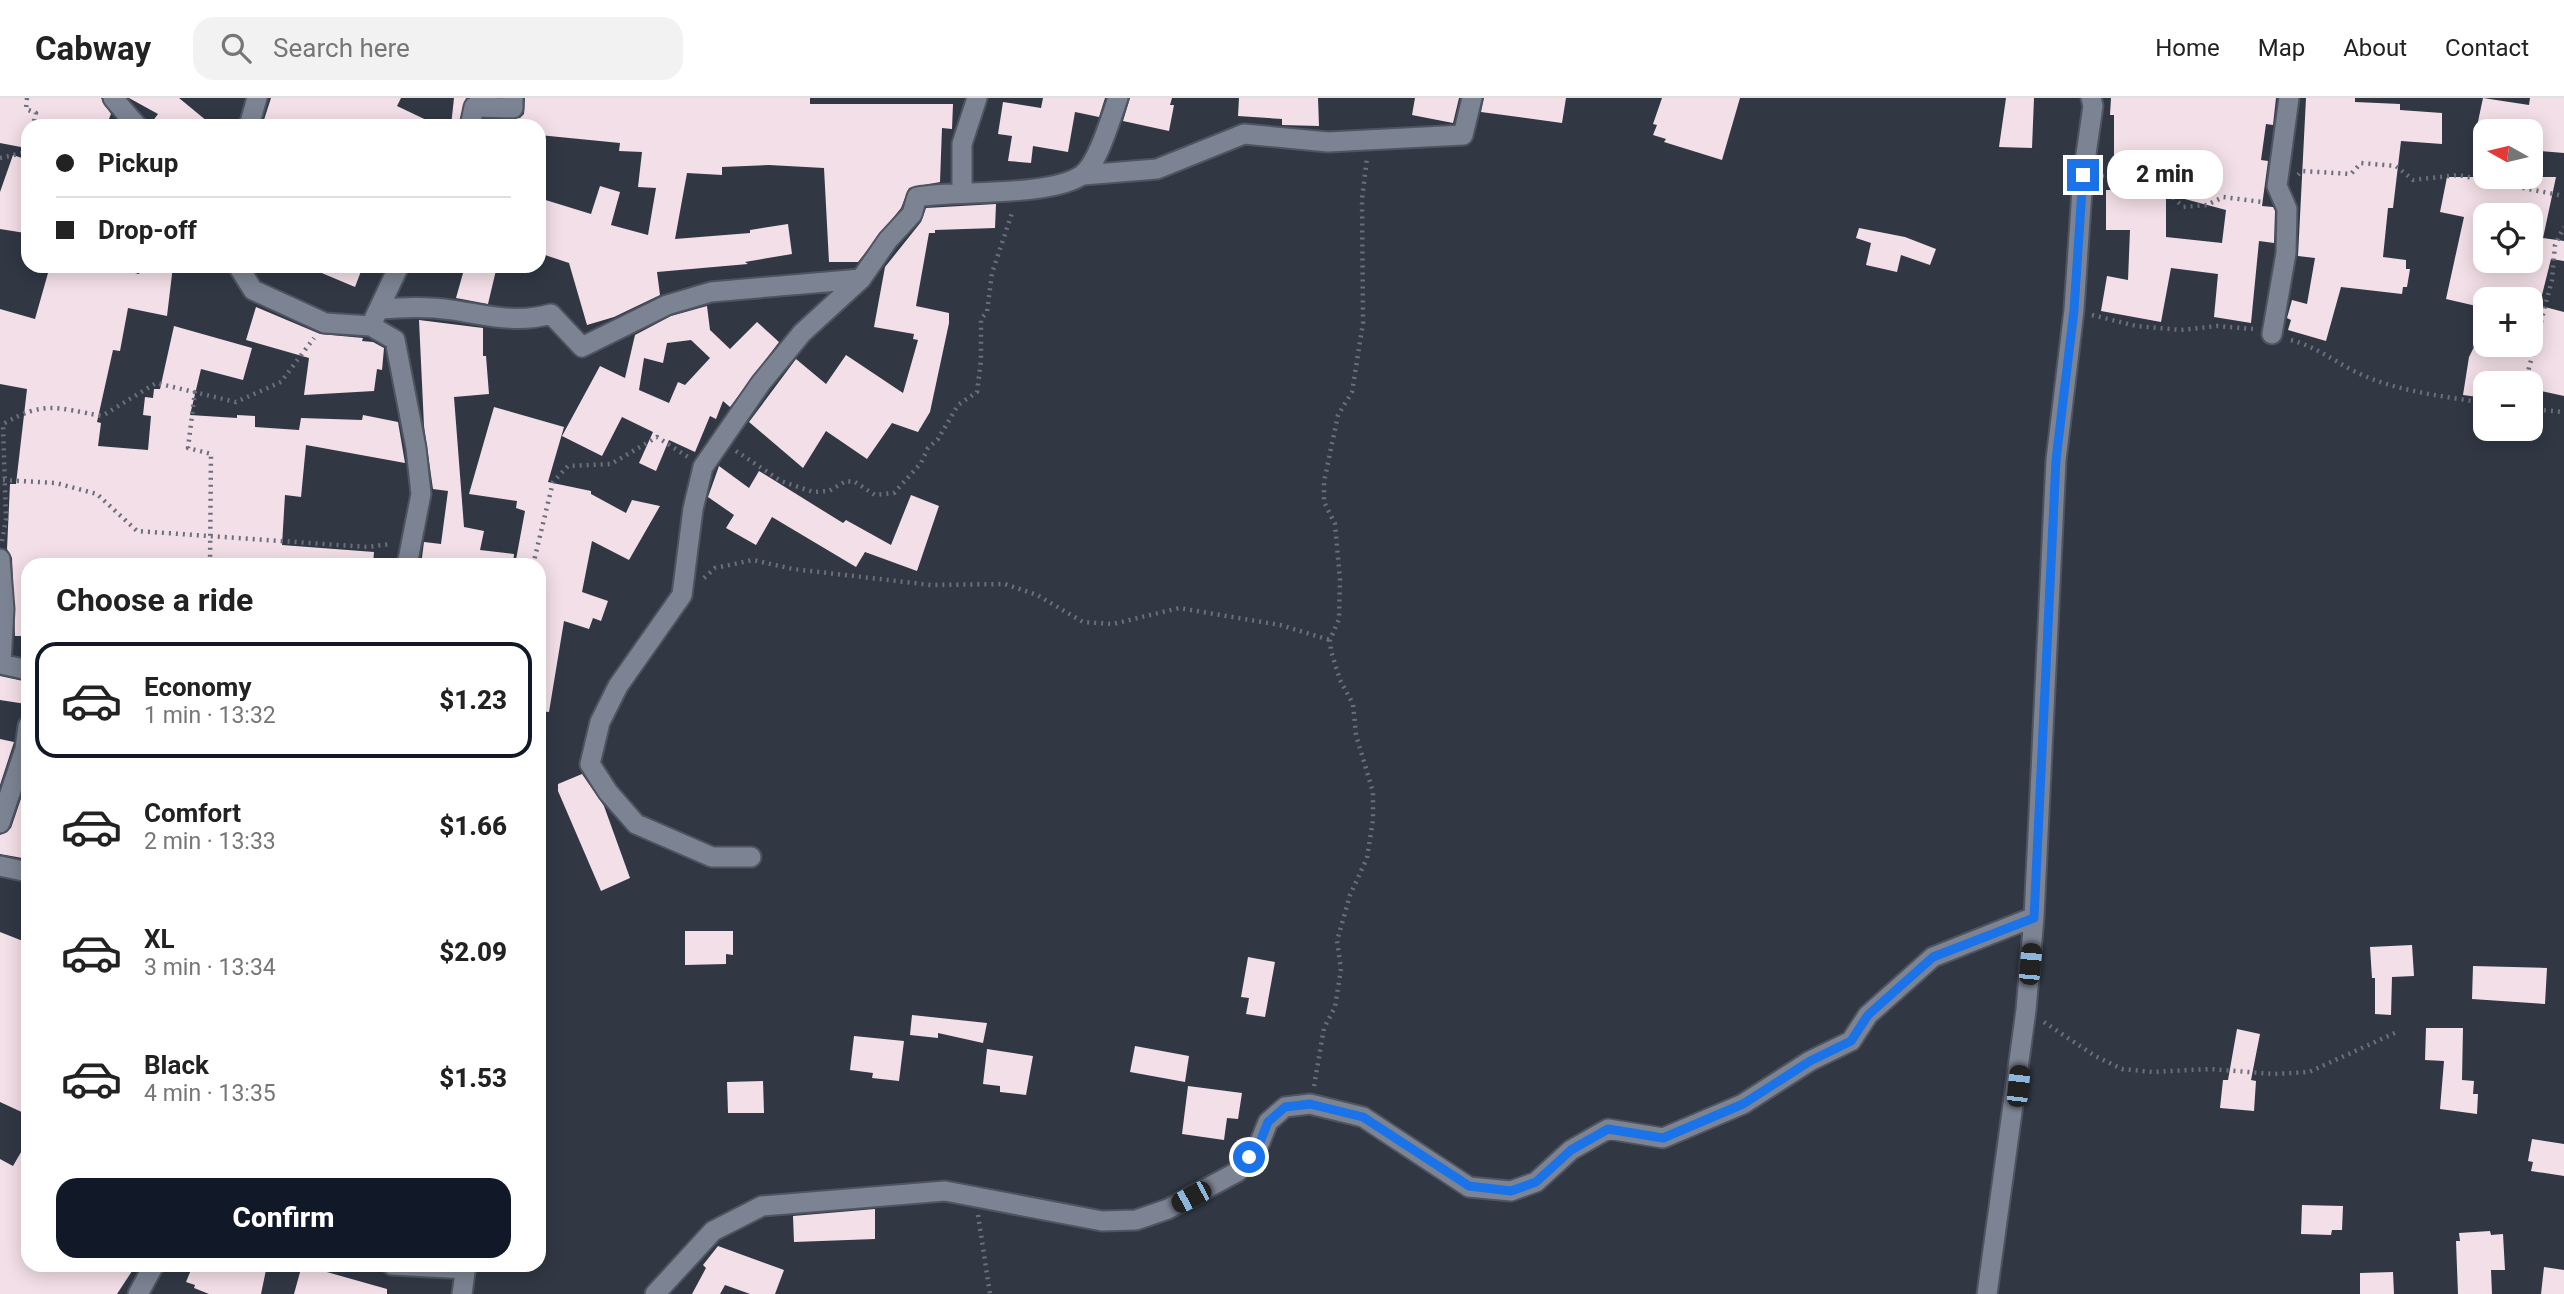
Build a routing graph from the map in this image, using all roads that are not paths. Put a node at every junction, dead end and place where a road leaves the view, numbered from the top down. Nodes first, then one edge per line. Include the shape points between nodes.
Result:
1 (113, 98) edge
2 (257, 98) edge
3 (513, 98) edge
4 (977, 98) edge
5 (1118, 98) edge
6 (1472, 98) edge
7 (2091, 98) edge
8 (2289, 98) edge
9 (131, 119) edge
10 (251, 119) edge
11 (472, 119) edge
12 (1083, 175) junction
13 (962, 191) junction
14 (242, 273) edge
15 (396, 273) edge
16 (862, 279) junction
17 (375, 317) junction
18 (2272, 334) dead end
19 (409, 558) edge
20 (0, 559) edge
21 (21, 668) edge
22 (21, 761) edge
23 (0, 823) edge
24 (751, 857) dead end
25 (0, 866) edge
26 (21, 870) edge
27 (2034, 918) junction
28 (150, 1272) edge
29 (465, 1272) edge
30 (138, 1294) edge
31 (462, 1294) edge
32 (655, 1294) edge
33 (1987, 1294) edge

1 - 9 street
2 - 10 street
3 - 11 street via 513,108 474,107
4 - 13 street via 962,144
5 - 12 street
6 - 12 street via 1463,135 1328,142 1244,134 1157,169
7 - 27 street via 2094,106 2083,175 2074,310 2056,460
8 - 18 street via 2277,186 2287,209 2286,253
12 - 13 street via 1062,184 1016,191
13 - 16 street via 917,197 912,214
14 - 17 street via 253,290 325,323
15 - 17 street
16 - 17 street via 711,292 667,305 582,348 551,314 533,319 491,318 452,310
16 - 24 street via 802,332 703,467 681,595 618,686 600,722 590,764 636,824 712,857
17 - 19 street via 395,340 416,448 421,494
20 - 21 street via 4,609 1,664
22 - 23 street
25 - 26 street
27 - 32 street via 1933,957 1868,1015 1851,1041 1743,1104 1663,1138 1608,1129 1571,1150 1536,1182 1511,1191 1469,1186 1363,1117 1310,1104 1285,1107 1268,1122 1260,1142 1237,1172 1168,1209 1136,1220 1102,1221 945,1191 762,1206 713,1231
27 - 33 street
28 - 30 street
29 - 31 street

